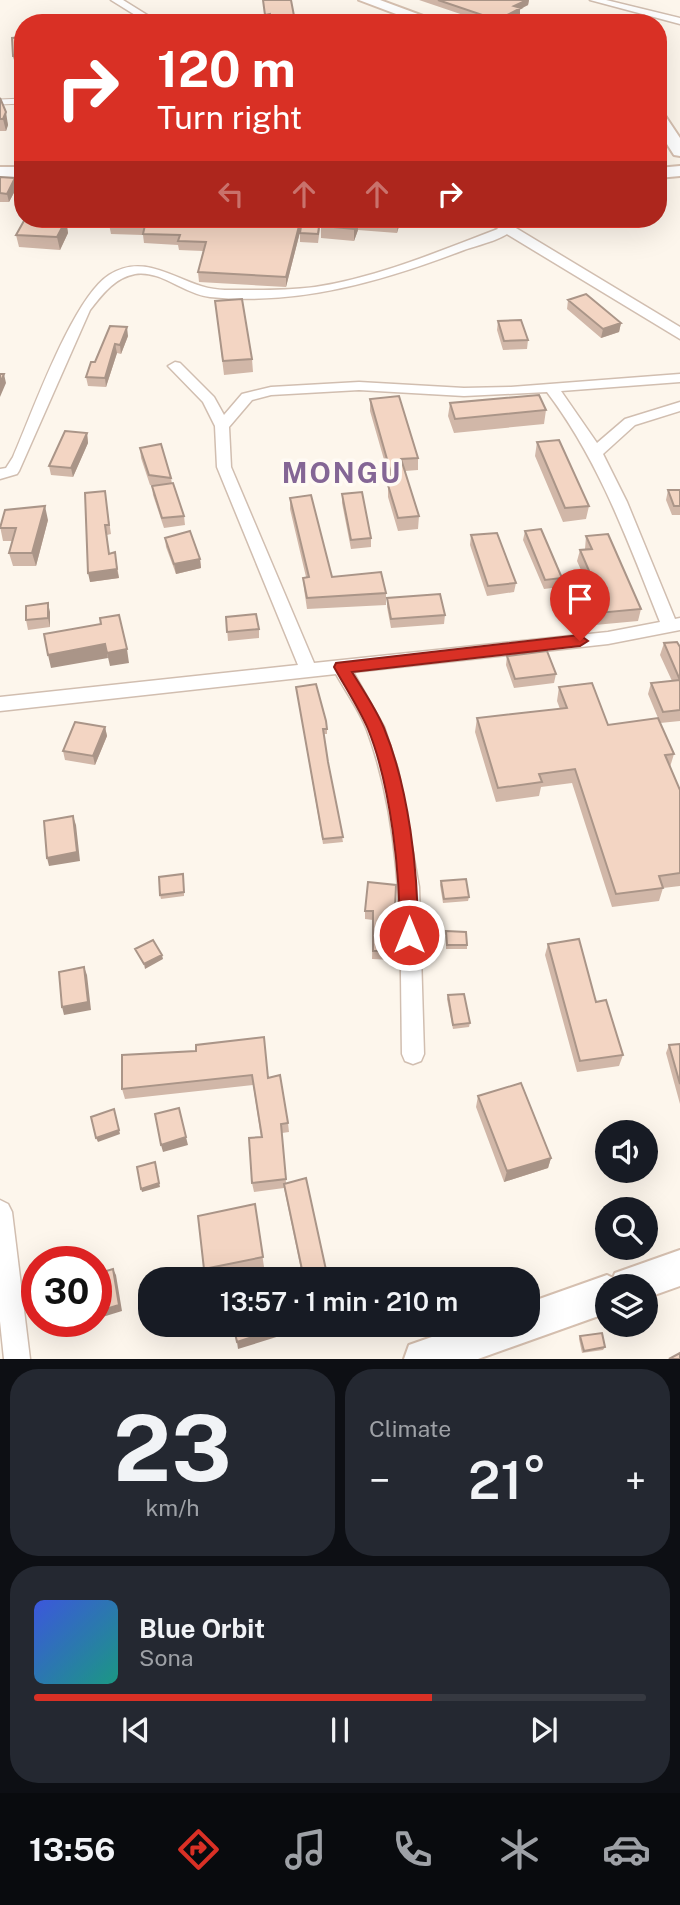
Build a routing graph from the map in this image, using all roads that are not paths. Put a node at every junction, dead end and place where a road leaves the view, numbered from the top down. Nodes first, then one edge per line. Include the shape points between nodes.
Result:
1 (116, 0) edge
2 (366, 0) edge
3 (595, 0) edge
4 (140, 14) edge
5 (408, 14) edge
6 (652, 14) edge
7 (667, 131) edge
8 (680, 151) edge
9 (505, 228) edge
10 (508, 230) junction
11 (680, 334) edge
12 (175, 366) dead end
13 (680, 378) edge
14 (551, 388) junction
15 (680, 406) edge
16 (222, 426) junction
17 (597, 451) junction
18 (0, 474) edge
19 (675, 625) edge
20 (341, 667) junction
21 (308, 669) junction
22 (0, 704) edge
23 (413, 1054) dead end
24 (0, 1212) edge
25 (680, 1268) edge
26 (658, 1276) edge
27 (595, 1298) edge
28 (540, 1318) edge
29 (491, 1337) edge
30 (448, 1355) edge
31 (17, 1359) edge

1 - 4 street
2 - 5 main road
3 - 6 street
7 - 8 main road
9 - 10 street
10 - 11 street
10 - 18 street via 407,265 295,294 200,292 170,275 147,269 116,275 84,310 20,457 12,471
12 - 16 street via 209,400
13 - 14 street
14 - 16 street via 464,392 359,386 262,392 247,397
14 - 17 street
15 - 17 street via 630,422
16 - 21 street via 224,467
17 - 19 street
19 - 20 street via 608,638
20 - 21 street
20 - 23 street via 375,727 389,770 409,887
21 - 22 street
24 - 31 street
25 - 26 main road
27 - 28 main road
29 - 30 main road

